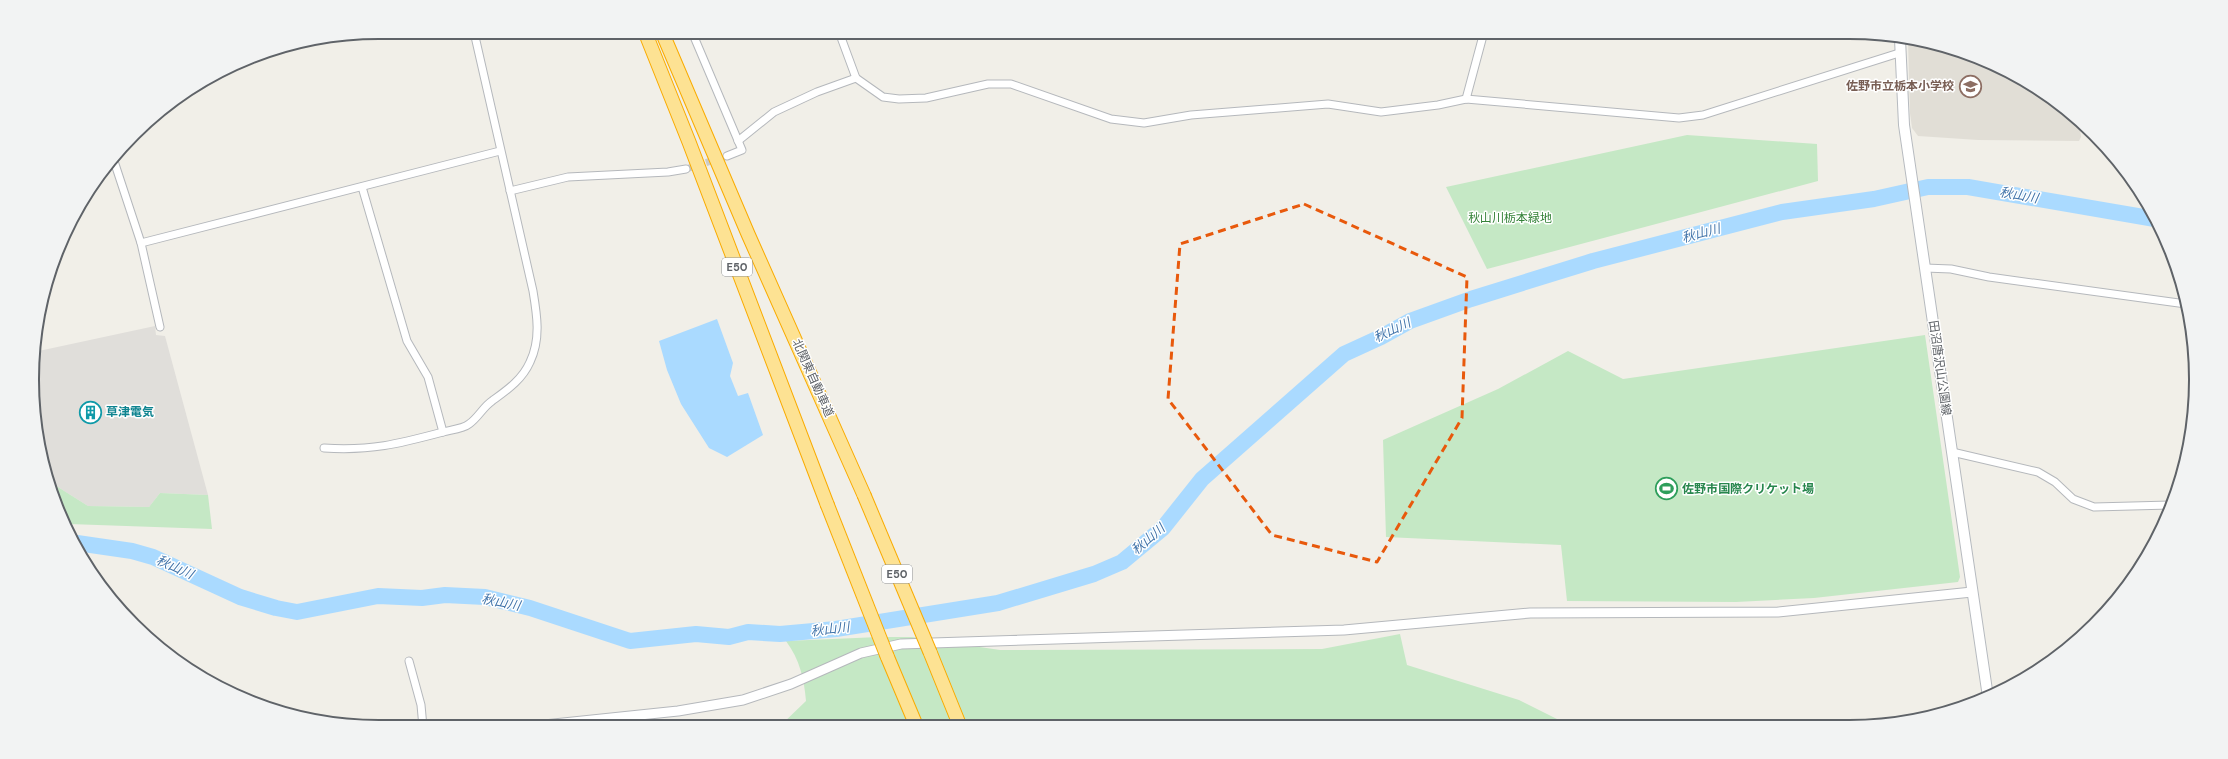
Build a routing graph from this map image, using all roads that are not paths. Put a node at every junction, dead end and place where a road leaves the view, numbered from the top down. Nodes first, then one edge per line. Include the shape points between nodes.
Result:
1 (476, 39) edge
2 (648, 39) edge
3 (665, 39) edge
4 (695, 39) edge
5 (842, 39) edge
6 (1482, 39) edge
7 (1900, 43) edge
8 (1899, 53) junction
9 (856, 78) junction
10 (1466, 99) junction
11 (738, 142) junction
12 (500, 152) junction
13 (727, 156) tunnel mouth
14 (115, 165) edge
15 (686, 168) tunnel mouth
16 (362, 187) junction
17 (510, 191) junction
18 (141, 243) junction
19 (1925, 268) junction
20 (2180, 303) edge
21 (160, 328) dead end
22 (443, 432) junction
23 (324, 448) dead end
24 (1952, 452) junction
25 (2165, 505) edge
26 (1972, 592) junction
27 (408, 661) dead end
28 (1987, 690) edge
29 (422, 720) edge
30 (594, 720) edge
31 (914, 720) edge
32 (958, 720) edge

1 - 12 street
2 - 31 highway, E50, bridge via 827,504
3 - 32 highway, 北関東自動車道 / E50, bridge via 864,495
4 - 11 street
5 - 9 street
6 - 10 street
7 - 8 main road, 田沼唐沢山公園線
8 - 10 street via 1703,115 1679,118
8 - 19 main road, 田沼唐沢山公園線 via 1901,104
9 - 10 street via 883,97 911,100 988,84 1010,84 1111,119 1144,124 1190,115 1328,104 1381,112
9 - 11 street via 817,92 774,112
11 - 13 street via 742,150
12 - 16 street
12 - 17 street
14 - 18 street
15 - 17 street via 668,172 568,177
16 - 18 street
16 - 22 street via 407,341 428,377
17 - 22 street via 533,291 538,321 537,342 531,361 514,384 483,407 468,425
18 - 21 street
19 - 20 street via 1951,269 1989,277
19 - 24 main road, 田沼唐沢山公園線
22 - 23 street via 371,449
24 - 25 street via 2038,472 2055,482 2073,499 2094,507
24 - 26 main road, 田沼唐沢山公園線
26 - 28 main road, 田沼唐沢山公園線
26 - 30 street via 1778,612 1530,613 1344,630 901,644 861,653 790,684 743,700 663,713
27 - 29 street via 421,705

